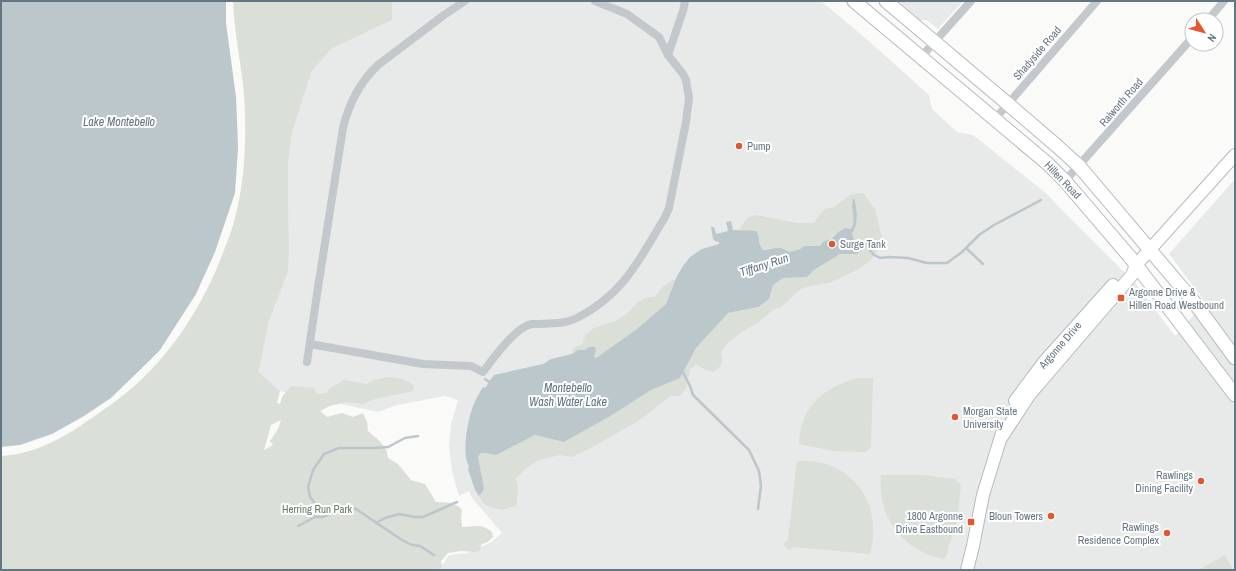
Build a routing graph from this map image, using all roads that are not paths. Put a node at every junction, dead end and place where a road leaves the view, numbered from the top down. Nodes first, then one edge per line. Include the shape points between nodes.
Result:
1 (465, 1) edge
2 (595, 1) edge
3 (685, 1) edge
4 (854, 1) edge
5 (886, 1) edge
6 (971, 1) edge
7 (1097, 1) edge
8 (1224, 1) edge
9 (1215, 12) edge
10 (935, 42) junction
11 (1184, 47) edge
12 (668, 55) junction
13 (921, 57) junction
14 (1008, 104) junction
15 (994, 120) junction
16 (1235, 155) edge
17 (1079, 166) junction
18 (1065, 181) junction
19 (1150, 250) junction
20 (1136, 265) junction
21 (310, 344) junction
22 (1235, 358) edge
23 (307, 362) dead end
24 (1235, 395) edge
25 (966, 570) edge

1 - 21 street via 378,65 360,85 350,105 343,128
2 - 12 street via 627,14 659,37
3 - 12 street
4 - 13 main road, Hillen Road
5 - 10 main road, Hillen Road
6 - 10 street
7 - 14 street, Shadyside Road
8 - 9 street
10 - 13 street
10 - 14 main road, Hillen Road
11 - 17 street, Ralworth Road
12 - 21 street via 686,80 689,98 670,204 633,270 608,298 570,321 533,324 521,329 483,372 471,366 423,364
13 - 15 main road, Hillen Road
14 - 15 street, Shadyside Road
14 - 17 main road, Hillen Road
15 - 18 main road, Hillen Road
16 - 19 main road, Argonne Drive
17 - 18 street, Ralworth Road
17 - 19 main road, Hillen Road
18 - 20 main road, Hillen Road
19 - 20 main road, Argonne Drive
19 - 22 main road, Hillen Road via 1194,302
20 - 24 main road, Hillen Road
20 - 25 main road, Argonne Drive via 1132,275 1030,394 1001,438 983,495
21 - 23 street

